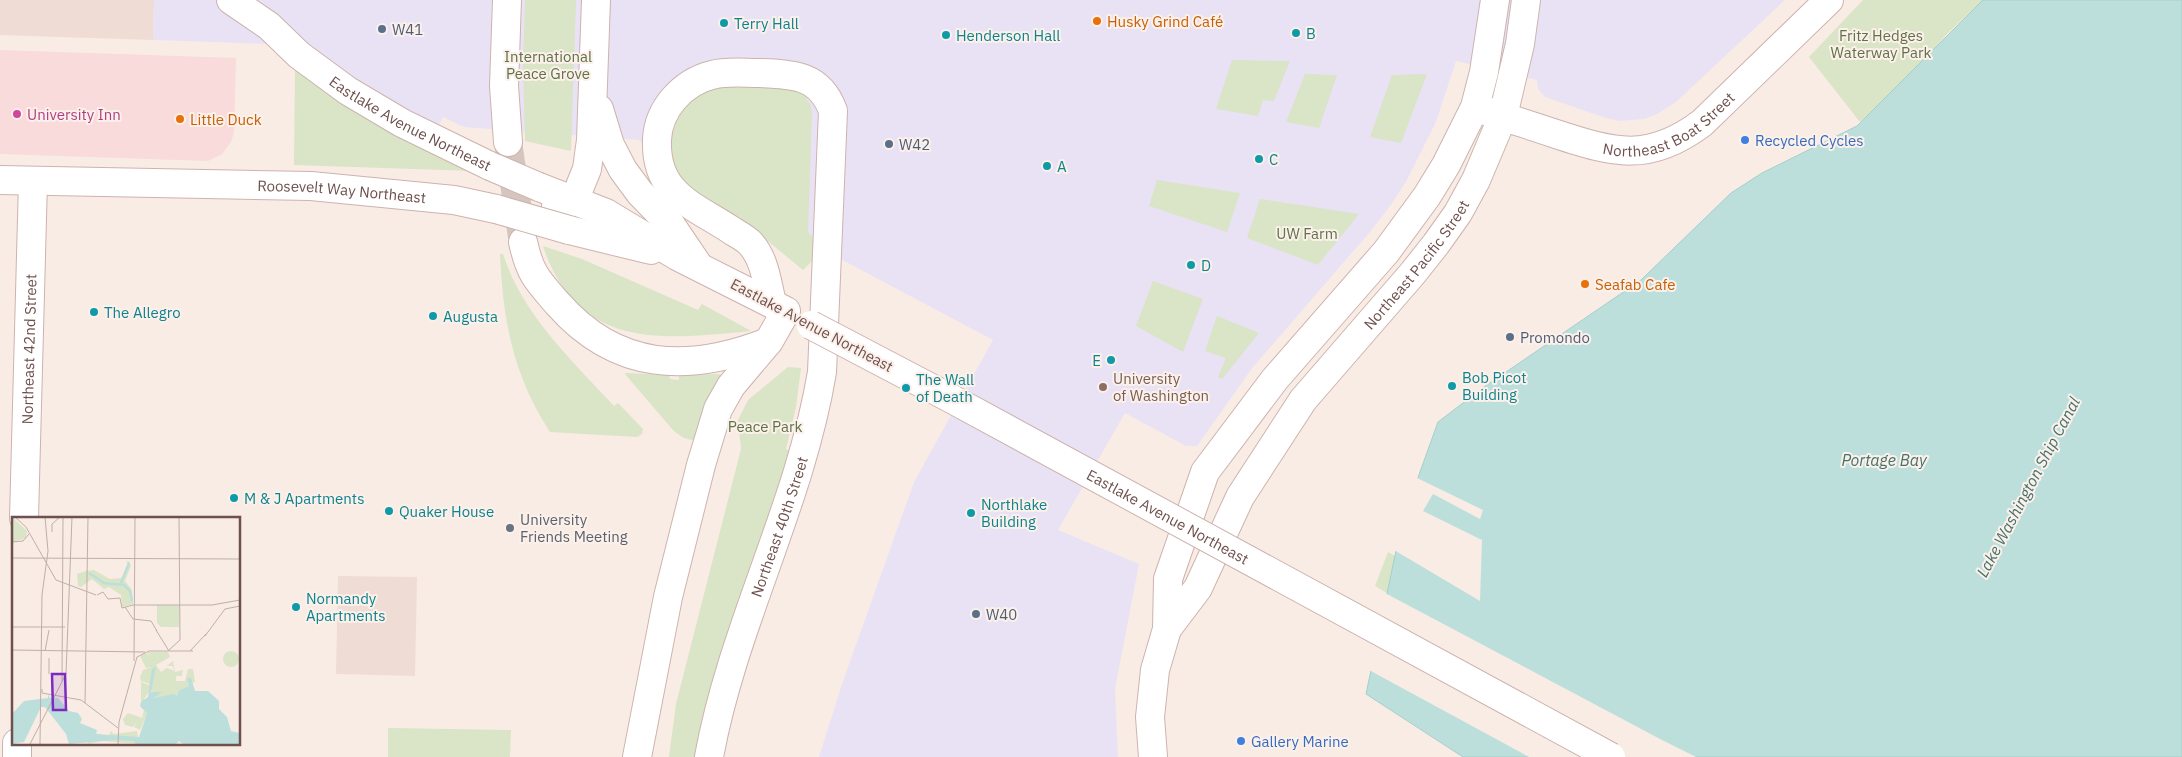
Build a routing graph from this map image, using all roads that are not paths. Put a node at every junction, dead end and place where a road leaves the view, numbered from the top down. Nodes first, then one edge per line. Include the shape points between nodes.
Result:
1 (231, 0) edge
2 (507, 0) edge
3 (596, 0) edge
4 (1495, 0) edge
5 (1526, 0) edge
6 (1829, 0) edge
7 (593, 92) junction
8 (1475, 107) junction
9 (1503, 116) junction
10 (508, 142) tunnel mouth
11 (0, 180) edge
12 (33, 181) junction
13 (574, 201) junction
14 (496, 208) junction
15 (523, 242) tunnel mouth
16 (688, 261) junction
17 (779, 307) junction
18 (769, 341) junction
19 (24, 517) edge
20 (1167, 629) junction
21 (17, 744) edge
22 (17, 757) edge
23 (637, 757) edge
24 (708, 757) edge
25 (1153, 757) edge
26 (1611, 757) edge

1 - 13 main road, Eastlake Avenue Northeast, bridge via 348,91 402,124
2 - 10 main road via 504,86
3 - 7 main road
4 - 8 main road, Northeast Pacific Street
5 - 9 main road, Northeast Pacific Street via 1520,44
6 - 9 main road, Northeast Boat Street via 1702,123 1658,147 1610,150 1595,147
7 - 13 main road via 589,155
7 - 16 main road via 610,145 623,170 670,225
8 - 9 main road, Northeast Boat Street
8 - 20 main road, Northeast Pacific Street via 1446,165 1407,226 1275,379 1205,472 1168,579
9 - 20 main road, Northeast Pacific Street via 1458,213 1436,244 1303,400 1240,497 1198,588
11 - 12 main road, Roosevelt Way Northeast
12 - 14 main road, Roosevelt Way Northeast via 311,186 454,200
12 - 19 main road, Northeast 42nd Street
13 - 14 main road via 554,206 522,202
13 - 16 main road, Eastlake Avenue Northeast via 606,213
14 - 16 main road, Roosevelt Way Northeast, bridge
15 - 18 main road via 532,274 567,314 604,342 641,358 705,360 742,352
16 - 17 main road, Eastlake Avenue Northeast
17 - 18 main road
17 - 24 main road, Northeast 40th Street via 765,269 750,242 688,205 666,182 660,168 656,152 660,122 666,108 686,87 712,75 799,76 823,92 832,111 822,372 817,405 802,465 728,676
17 - 26 main road, Eastlake Avenue Northeast, bridge
18 - 23 main road via 724,396 701,465 663,623
20 - 25 main road via 1156,670 1150,717
21 - 22 main road

